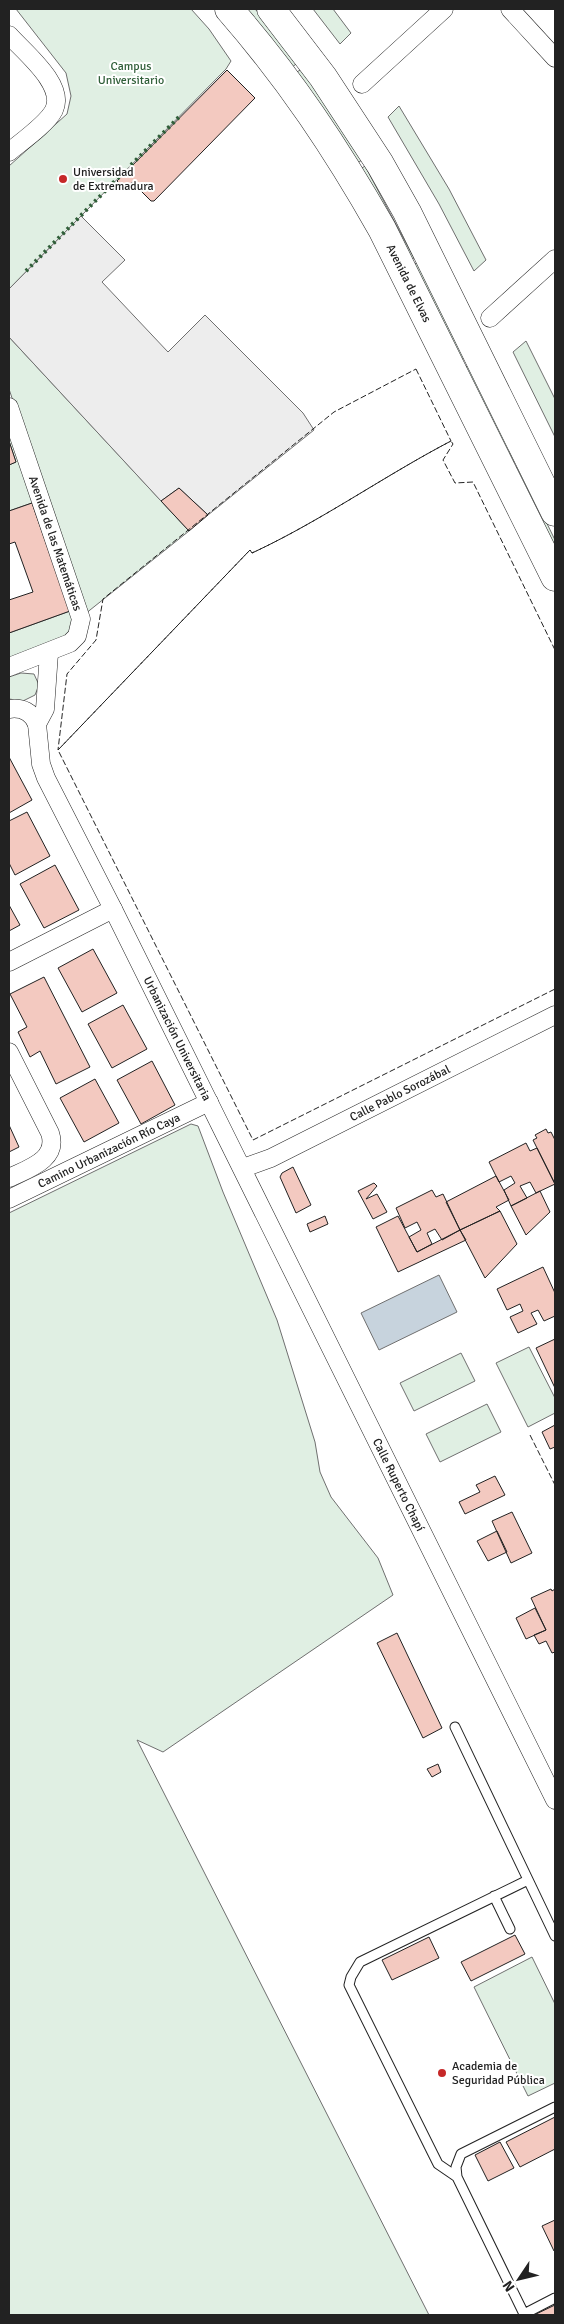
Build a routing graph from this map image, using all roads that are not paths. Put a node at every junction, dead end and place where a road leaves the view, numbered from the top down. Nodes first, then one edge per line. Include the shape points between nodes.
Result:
1 (229, 9) edge
2 (271, 9) edge
3 (444, 9) edge
4 (510, 9) edge
5 (9, 35) edge
6 (555, 58) edge
7 (362, 84) dead end
8 (9, 152) edge
9 (555, 259) edge
10 (490, 318) dead end
11 (9, 407) edge
12 (555, 512) edge
13 (555, 577) edge
14 (49, 653) junction
15 (9, 667) edge
16 (9, 709) edge
17 (38, 724) junction
18 (114, 908) junction
19 (9, 962) edge
20 (555, 1015) edge
21 (9, 1052) edge
22 (209, 1102) junction
23 (242, 1168) junction
24 (9, 1178) edge
25 (9, 1199) edge
26 (455, 1727) dead end
27 (555, 1800) edge
28 (528, 1880) junction
29 (494, 1896) junction
30 (510, 1929) dead end
31 (555, 1936) edge
32 (555, 2107) edge
33 (457, 2177) junction
34 (555, 2298) edge

1 - 13 highway, Avenida de Elvas via 300,96 353,178 382,229
2 - 12 highway via 323,77 403,204
3 - 7 street
4 - 6 street
5 - 8 street via 53,84 56,98 50,115
9 - 10 street
11 - 14 street, Avenida de las Matemáticas via 80,610 77,636
14 - 15 street, Avenida de las Matemáticas
14 - 17 street, Urbanización Universitaria via 45,710
16 - 17 street via 21,708
17 - 18 street, Urbanización Universitaria via 38,752 46,778
18 - 19 street
18 - 22 street, Urbanización Universitaria
20 - 23 street, Calle Pablo Sorozábal via 271,1158
21 - 24 street via 52,1142 45,1159
22 - 23 street, Urbanización Universitaria
22 - 25 street, Camino Urbanización Río Caya
23 - 27 street, Calle Ruperto Chapí
26 - 28 lane
28 - 29 lane
28 - 31 lane
29 - 30 lane
29 - 33 lane via 360,1962 348,1985 438,2164
32 - 33 lane via 461,2154 456,2167
33 - 34 lane via 524,2314

